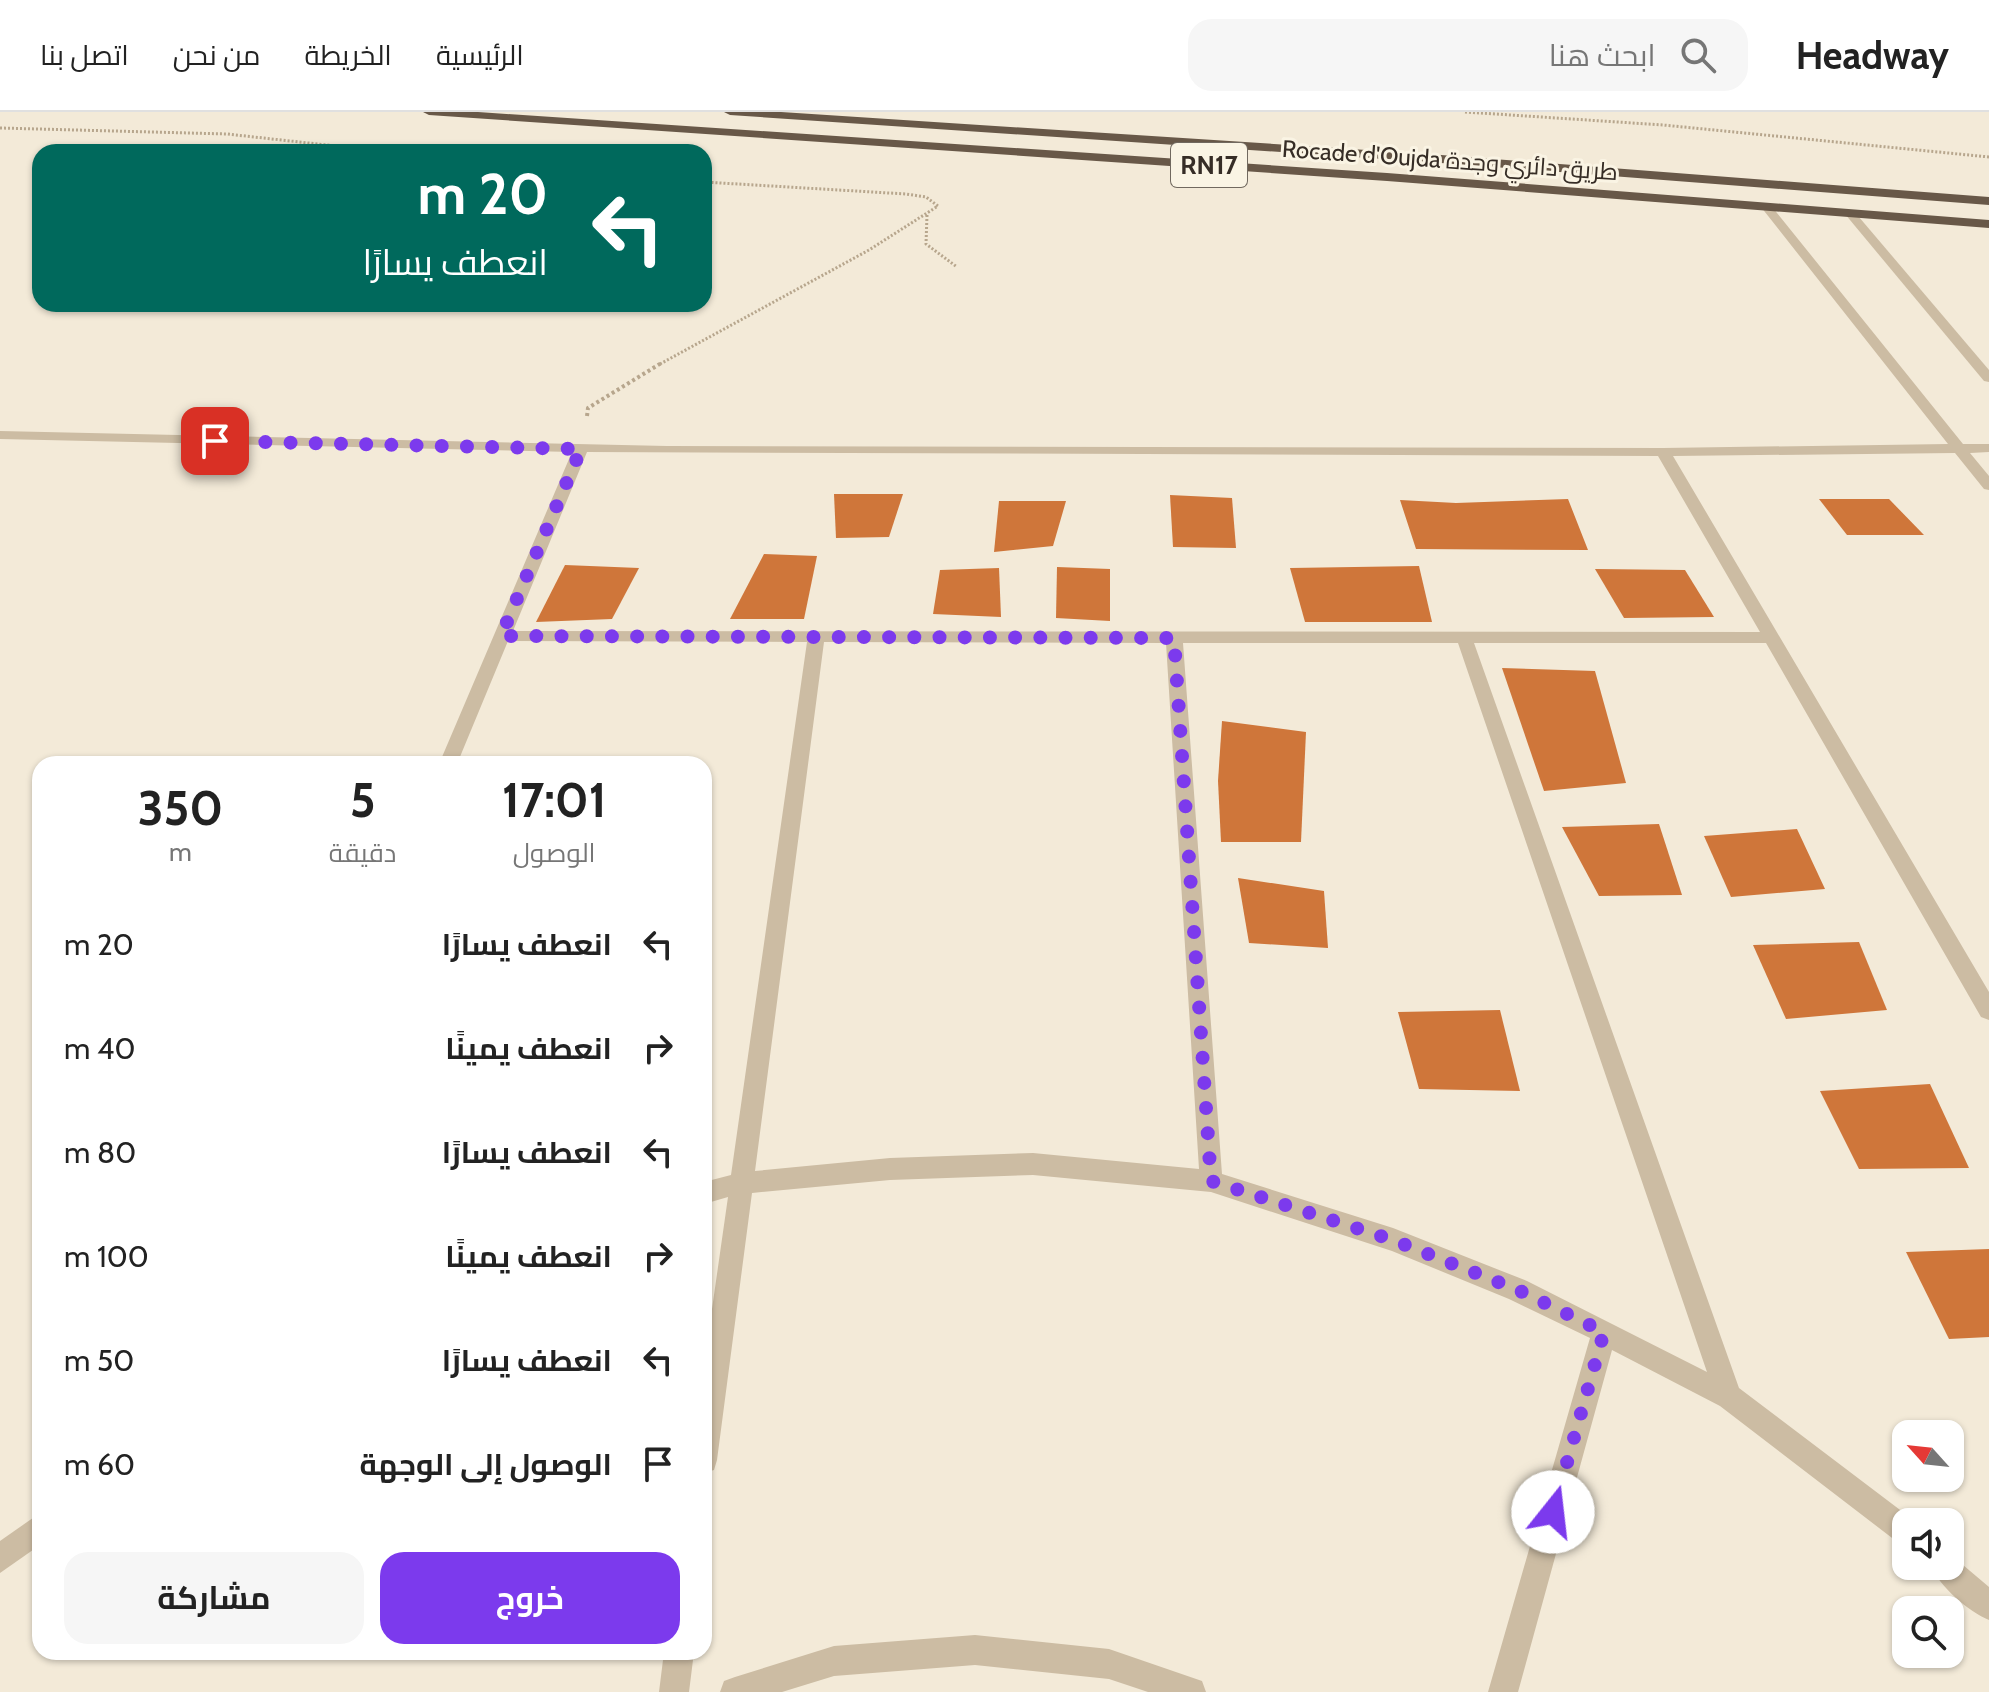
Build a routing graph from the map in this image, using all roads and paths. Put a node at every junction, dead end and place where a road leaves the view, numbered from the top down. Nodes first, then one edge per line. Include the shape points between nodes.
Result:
1 (429, 112) edge
2 (730, 112) edge
3 (1465, 112) edge
4 (0, 128) edge
5 (318, 144) edge
6 (1989, 157) edge
7 (712, 183) edge
8 (1989, 201) edge
9 (1765, 205) junction
10 (1849, 212) junction
11 (927, 214) junction
12 (1989, 224) edge
13 (957, 267) dead end
14 (1989, 378) edge
15 (588, 408) dead end
16 (0, 435) edge
17 (1957, 448) junction
18 (1989, 448) edge
19 (581, 449) junction
20 (1663, 452) junction
21 (1989, 486) edge
22 (501, 636) junction
23 (1174, 638) junction
24 (1773, 638) junction
25 (816, 639) junction
26 (1465, 640) junction
27 (451, 756) edge
28 (1989, 1011) edge
29 (1211, 1181) junction
30 (740, 1183) junction
31 (712, 1191) edge
32 (1604, 1332) junction
33 (1729, 1397) junction
34 (712, 1398) edge
35 (1892, 1520) edge
36 (32, 1533) edge
37 (0, 1559) edge
38 (1960, 1580) edge
39 (1989, 1606) edge
40 (678, 1660) edge
41 (674, 1692) edge
42 (735, 1692) edge
43 (1191, 1692) edge
44 (1503, 1692) edge

1 - 9 highway, Rocade d'Oujda طريق دائري وجدة / RN17
2 - 8 highway, Rocade d'Oujda طريق دائري وجدة / RN17
3 - 6 path
4 - 5 path via 227,134
7 - 11 path via 918,196 938,206
9 - 10 highway, Rocade d'Oujda طريق دائري وجدة / RN17
9 - 17 street
10 - 12 highway, Rocade d'Oujda طريق دائري وجدة / RN17
10 - 14 street
11 - 13 path via 926,244
11 - 15 path
16 - 19 street
17 - 18 street
17 - 20 street
17 - 21 street
19 - 20 street
19 - 22 street
20 - 24 street
22 - 25 street
22 - 27 street
23 - 25 street
23 - 26 street
23 - 29 street
24 - 26 street
24 - 28 street
25 - 30 street
26 - 33 street
29 - 30 street via 1033,1164 890,1169
29 - 32 street via 1393,1240 1518,1290
30 - 31 street
30 - 34 street
32 - 33 street
32 - 44 street
33 - 35 street
36 - 37 street
38 - 39 street
40 - 41 street
42 - 43 street via 834,1661 975,1650 1109,1664

